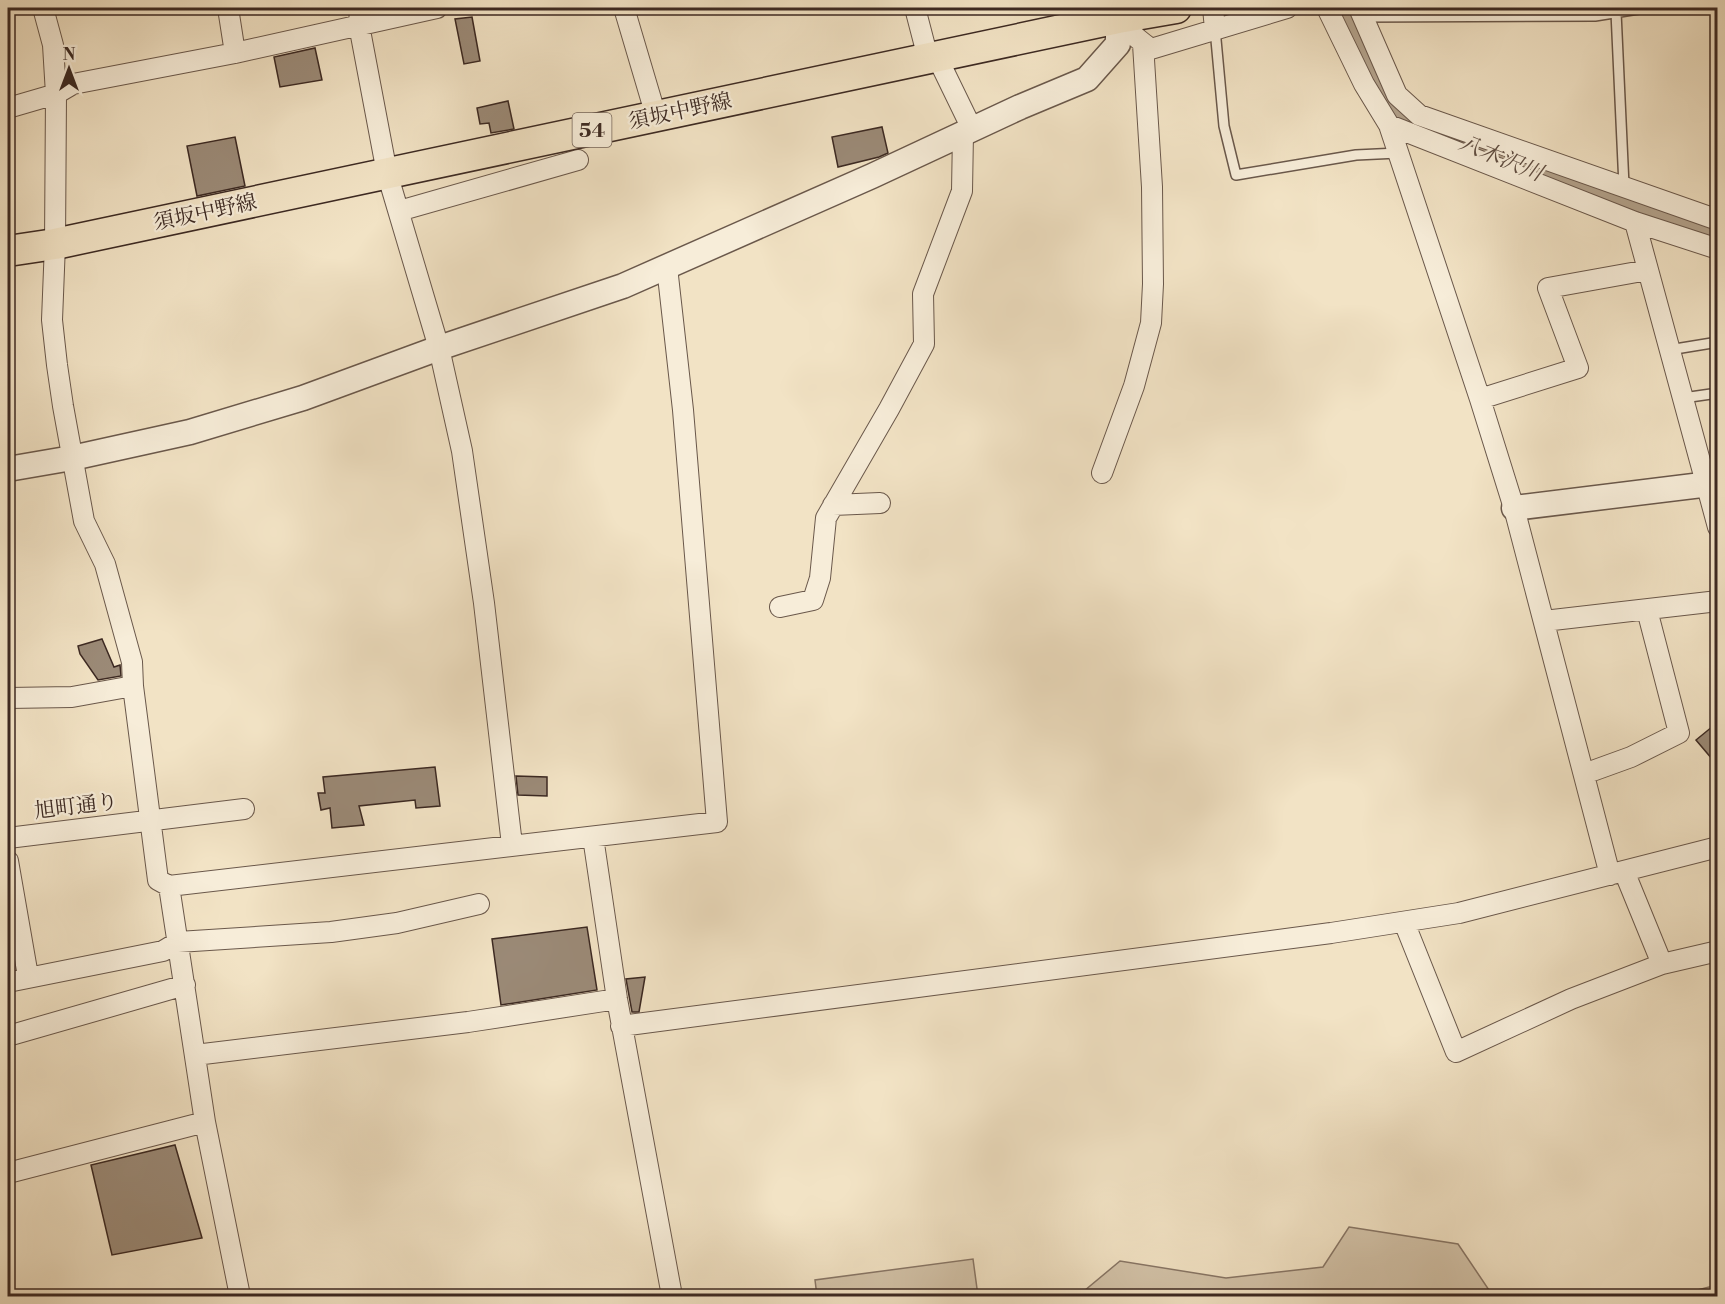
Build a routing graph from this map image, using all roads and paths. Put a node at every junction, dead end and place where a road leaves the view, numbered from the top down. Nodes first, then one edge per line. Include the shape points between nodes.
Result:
1 (43, 8) edge
2 (228, 8) edge
3 (437, 8) edge
4 (624, 8) edge
5 (915, 8) edge
6 (1176, 8) edge
7 (1212, 8) edge
8 (1287, 8) edge
9 (1327, 8) edge
10 (1645, 8) edge
11 (1361, 12) edge
12 (1616, 12) junction
13 (1117, 13) edge
14 (360, 16) edge
15 (1215, 29) junction
16 (1143, 44) junction
17 (235, 53) junction
18 (932, 57) junction
19 (56, 94) junction
20 (8, 108) edge
21 (656, 116) junction
22 (1389, 125) junction
23 (967, 131) junction
24 (1398, 153) junction
25 (578, 160) dead end
26 (387, 173) junction
27 (1619, 199) junction
28 (399, 211) junction
29 (1718, 220) edge
30 (1635, 222) junction
31 (55, 244) junction
32 (1718, 249) edge
33 (8, 251) edge
34 (667, 267) junction
35 (1648, 270) junction
36 (1718, 342) edge
37 (439, 348) junction
38 (1670, 350) junction
39 (1718, 393) edge
40 (1683, 398) junction
41 (1480, 399) junction
42 (72, 458) junction
43 (8, 469) edge
44 (1102, 473) dead end
45 (1712, 484) edge
46 (880, 504) dead end
47 (833, 505) junction
48 (1514, 508) junction
49 (1718, 527) edge
50 (1718, 601) edge
51 (780, 607) dead end
52 (1647, 610) junction
53 (1544, 621) junction
54 (133, 686) junction
55 (8, 698) edge
56 (1584, 774) junction
57 (244, 809) dead end
58 (150, 821) junction
59 (593, 837) junction
60 (8, 838) edge
61 (512, 845) junction
62 (1718, 847) edge
63 (8, 861) edge
64 (1617, 873) junction
65 (169, 886) junction
66 (479, 904) dead end
67 (1404, 922) junction
68 (178, 942) junction
69 (1718, 951) edge
70 (1662, 964) junction
71 (28, 976) junction
72 (8, 982) edge
73 (185, 985) junction
74 (616, 999) junction
75 (621, 1026) junction
76 (8, 1036) edge
77 (195, 1056) junction
78 (205, 1122) junction
79 (8, 1173) edge
80 (240, 1296) edge
81 (672, 1296) edge

1 - 19 street via 53,45
2 - 17 street
3 - 14 street
4 - 21 street
5 - 18 street
6 - 13 main road, 須坂中野線 / 54
7 - 15 street
8 - 15 street
9 - 22 street
10 - 12 lane
11 - 12 lane via 1595,16
11 - 27 street via 1397,95 1419,115
12 - 27 lane
13 - 16 street
13 - 18 main road, 須坂中野線 / 54
13 - 23 street via 1118,44 1087,79
14 - 17 street
14 - 26 street
15 - 16 street via 1151,49
15 - 24 lane via 1224,126 1236,175 1356,155
16 - 44 street via 1152,187 1151,323 1134,386
17 - 19 street via 74,84
18 - 21 main road, 須坂中野線 / 54
18 - 23 street
19 - 20 street
19 - 31 street
21 - 26 main road, 須坂中野線 / 54
22 - 24 street
22 - 27 street
23 - 34 street
23 - 47 street via 962,191 923,294 924,344
24 - 41 street
25 - 28 street
26 - 28 street
26 - 31 main road, 須坂中野線 / 54
27 - 29 street
27 - 30 street
28 - 37 street
30 - 32 street
30 - 35 street
31 - 33 main road, 須坂中野線 / 54
31 - 42 street via 52,320
34 - 37 street via 623,286
34 - 59 street via 683,410 717,822
35 - 38 street
35 - 41 street via 1548,288 1578,368
36 - 38 lane
37 - 42 street via 303,398 190,432
37 - 61 street via 462,451
38 - 40 street
39 - 40 lane
40 - 45 street
41 - 48 street
42 - 43 street
42 - 54 street via 84,521 105,564 132,662
45 - 48 street
45 - 49 street
46 - 47 street
47 - 51 street via 826,518 820,578 813,600
48 - 53 street
50 - 52 street
52 - 53 street
52 - 56 street via 1679,733
53 - 56 street
54 - 55 street via 72,697
54 - 58 street
56 - 64 street
57 - 58 street, 旭町通り
58 - 60 street, 旭町通り
58 - 65 street via 158,880
59 - 61 street
59 - 74 street
61 - 65 street
62 - 64 street
63 - 71 street
64 - 67 street via 1459,913
64 - 70 street
65 - 68 street
66 - 68 street via 331,932
67 - 70 street via 1456,1052 1571,999
67 - 75 street
68 - 71 street via 164,951
68 - 73 street
69 - 70 street
71 - 72 street
73 - 76 street
73 - 77 street
74 - 75 street
74 - 77 street
75 - 81 street
77 - 78 street
78 - 79 street
78 - 80 street

